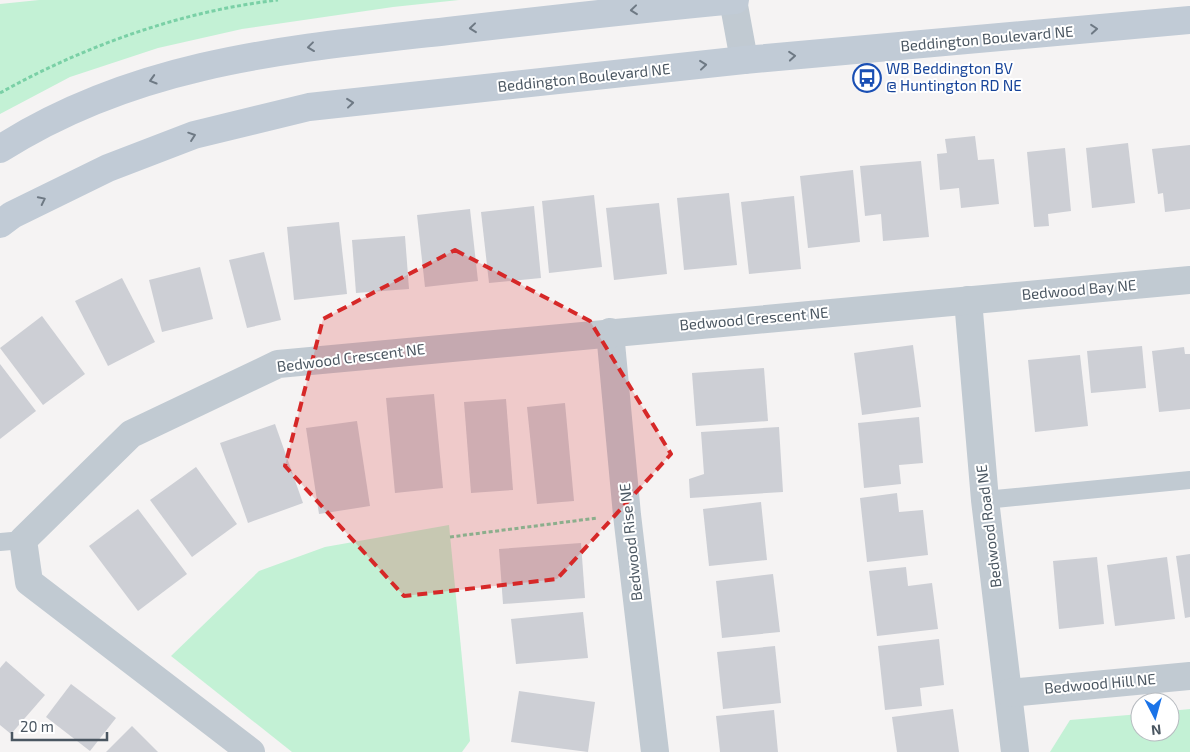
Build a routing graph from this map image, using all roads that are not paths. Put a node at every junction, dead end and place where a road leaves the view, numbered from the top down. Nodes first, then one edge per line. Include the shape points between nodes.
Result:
1 (733, 0) edge
2 (1190, 20) edge
3 (744, 60) junction
4 (0, 149) edge
5 (0, 224) edge
6 (1190, 280) edge
7 (968, 300) junction
8 (610, 332) junction
9 (1190, 480) edge
10 (985, 500) junction
11 (12, 541) edge
12 (1190, 676) edge
13 (1009, 692) junction
14 (251, 752) edge
15 (655, 752) edge
16 (1015, 752) edge

1 - 3 street
1 -> 4 main road via 303,48 217,62 135,85 60,115
3 -> 2 main road, Beddington Boulevard NE
5 -> 3 main road, Beddington Boulevard NE via 12,214 108,168 194,135 309,107
6 - 7 street, Bedwood Bay NE
7 - 8 street, Bedwood Crescent NE
7 - 10 street, Bedwood Road NE
8 - 11 street, Bedwood Crescent NE via 278,364 131,434
8 - 15 street, Bedwood Rise NE via 627,515
9 - 10 lane
10 - 13 street, Bedwood Road NE
11 - 14 street, Bedwood Crescent NE via 30,582
12 - 13 street, Bedwood Hill NE
13 - 16 street, Bedwood Road NE

